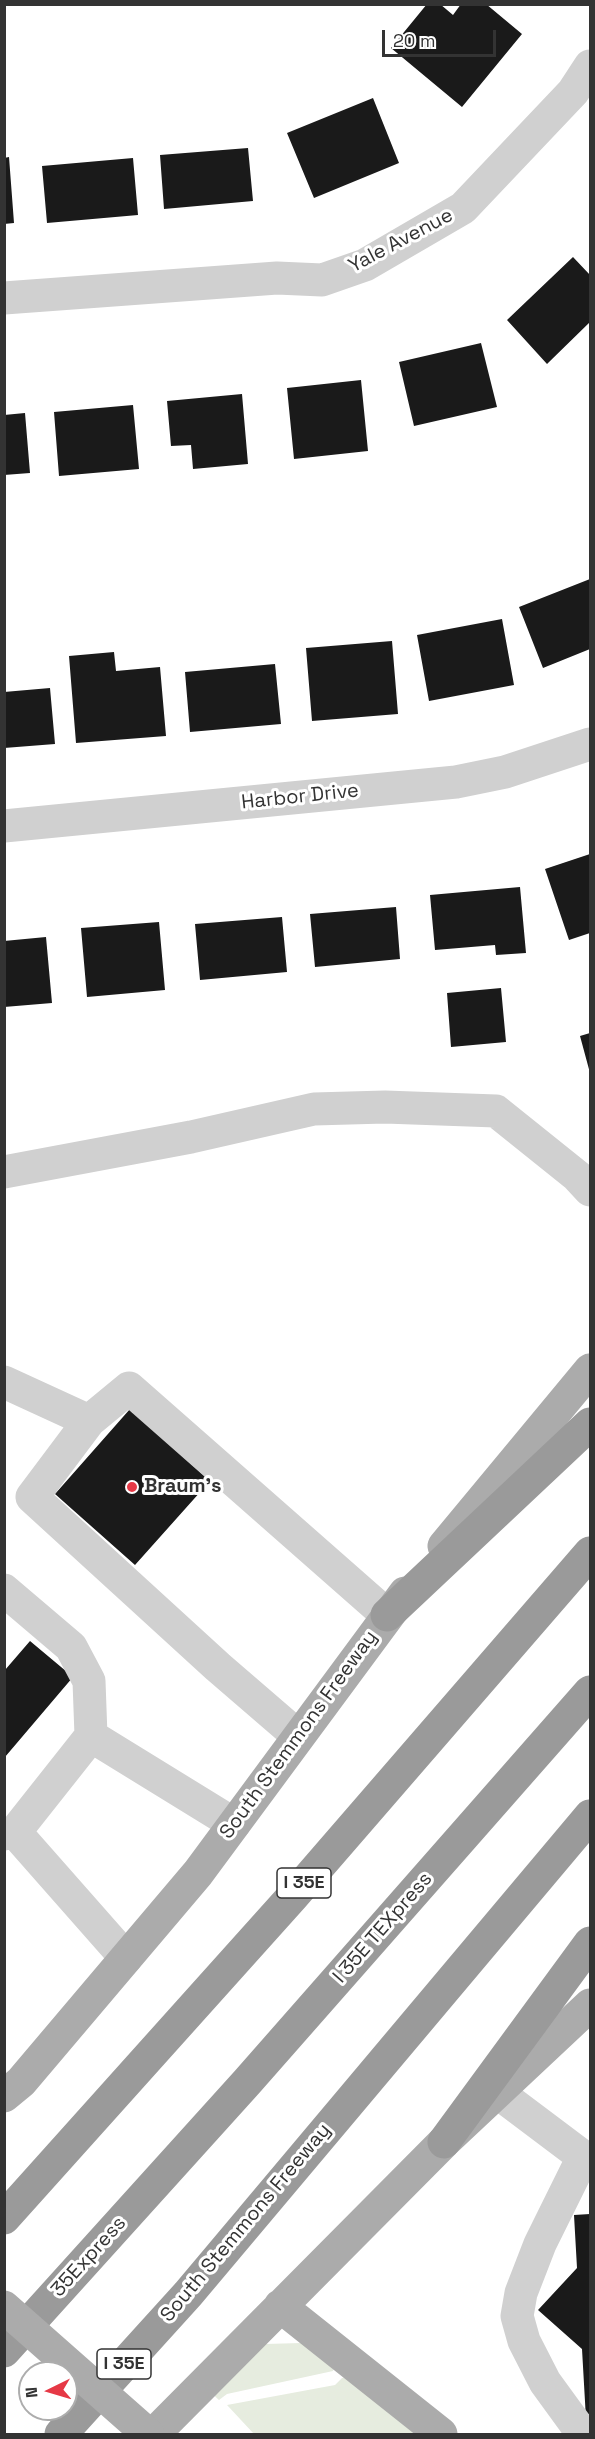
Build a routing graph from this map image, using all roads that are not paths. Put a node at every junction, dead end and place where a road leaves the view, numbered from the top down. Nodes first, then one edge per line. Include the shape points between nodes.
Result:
1 (591, 66) edge
2 (4, 298) edge
3 (591, 744) edge
4 (4, 826) edge
5 (4, 1172) edge
6 (591, 1190) edge
7 (591, 1370) edge
8 (4, 1382) edge
9 (89, 1421) junction
10 (591, 1424) edge
11 (591, 1553) edge
12 (4, 1590) edge
13 (387, 1615) junction
14 (591, 1692) edge
15 (91, 1736) junction
16 (298, 1736) junction
17 (591, 1816) edge
18 (234, 1824) junction
19 (10, 1833) edge
20 (591, 1943) edge
21 (126, 1958) junction
22 (591, 2005) edge
23 (10, 2082) edge
24 (497, 2092) junction
25 (444, 2142) junction
26 (587, 2160) edge
27 (174, 2164) joint
28 (4, 2218) edge
29 (280, 2306) junction
30 (4, 2307) edge
31 (4, 2351) edge
32 (61, 2434) edge
33 (148, 2434) edge
34 (154, 2434) edge
35 (441, 2434) edge
36 (591, 2434) edge

1 - 2 street, Yale Avenue via 573,92 463,208 365,265 322,279 277,278
3 - 4 street, Harbor Drive via 505,772 456,782
5 - 6 street via 314,1109 408,1108 496,1111
7 - 13 main road, South Stemmons Freeway
8 - 9 street
9 - 13 street via 129,1388
9 - 16 street via 32,1497
10 - 13 highway
11 - 28 highway, I 35E via 301,1887
12 - 15 street via 71,1647 89,1681
13 - 16 main road, South Stemmons Freeway
14 - 27 highway, I 35E TEXpress
15 - 18 street
15 - 19 street
16 - 18 main road, South Stemmons Freeway
17 - 32 highway, South Stemmons Freeway / I 35E via 188,2294
18 - 21 main road, South Stemmons Freeway
19 - 21 street
20 - 25 highway
21 - 23 main road, South Stemmons Freeway
22 - 24 main road
24 - 25 main road
24 - 26 street
25 - 29 main road
26 - 36 street via 540,2244 521,2293 517,2316 524,2341 545,2382 577,2426
27 - 31 highway, 35Express
29 - 34 main road
29 - 35 main road
30 - 33 main road, bridge

